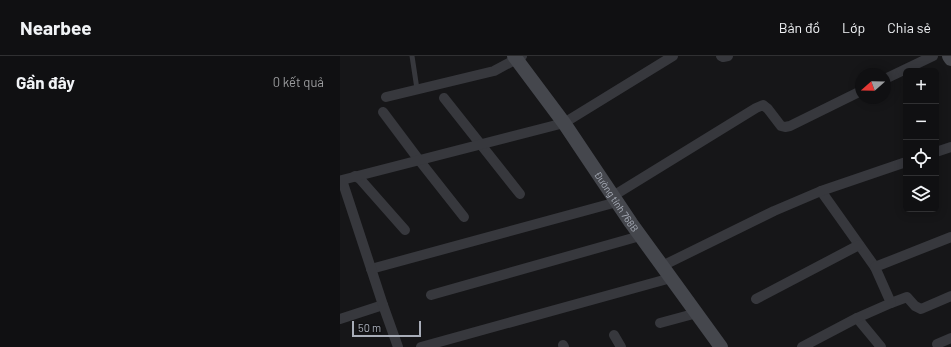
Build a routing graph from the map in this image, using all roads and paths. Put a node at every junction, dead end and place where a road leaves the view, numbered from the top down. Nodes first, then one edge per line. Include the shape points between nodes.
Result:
1 (412, 56) edge
2 (673, 56) edge
3 (721, 56) edge
4 (728, 56) edge
5 (933, 56) edge
6 (949, 56) edge
7 (517, 57) edge
8 (951, 59) edge
9 (891, 76) edge
10 (417, 90) junction
11 (855, 94) edge
12 (386, 97) dead end
13 (444, 98) dead end
14 (383, 112) dead end
15 (564, 122) junction
16 (480, 144) junction
17 (951, 147) edge
18 (939, 151) edge
19 (419, 160) junction
20 (903, 163) edge
21 (341, 176) edge
22 (355, 176) junction
23 (821, 191) junction
24 (520, 194) dead end
25 (615, 199) junction
26 (464, 217) dead end
27 (405, 230) dead end
28 (640, 236) junction
29 (951, 237) edge
30 (859, 244) junction
31 (875, 266) junction
32 (371, 270) junction
33 (667, 272) junction
34 (431, 295) dead end
35 (951, 296) edge
36 (756, 299) dead end
37 (891, 302) junction
38 (383, 305) junction
39 (697, 313) junction
40 (857, 318) junction
41 (340, 319) edge
42 (660, 323) dead end
43 (614, 335) dead end
44 (951, 338) edge
45 (937, 345) edge
46 (398, 347) edge
47 (421, 347) edge
48 (621, 347) edge
49 (721, 347) edge
50 (802, 347) edge
51 (881, 347) edge

1 - 10 lane
2 - 15 street
3 - 4 street
5 - 9 street
6 - 8 street
7 - 10 street via 494,71
7 - 15 street, Đường tỉnh 768B
10 - 12 street
11 - 25 street via 785,127 781,126 763,105 756,108
13 - 16 street
14 - 19 street
15 - 16 street
15 - 25 street, Đường tỉnh 768B
16 - 19 street
16 - 24 street
17 - 18 street
19 - 22 street
19 - 26 street
20 - 23 street
21 - 22 street
21 - 32 street
22 - 27 street
23 - 30 street
23 - 33 street via 774,211
25 - 28 street, Đường tỉnh 768B
25 - 32 street
28 - 33 street, Đường tỉnh 768B
28 - 34 street
29 - 31 street
30 - 31 street
30 - 36 street
31 - 37 street
32 - 38 street
33 - 39 street, Đường tỉnh 768B
33 - 47 street
35 - 37 street via 921,309 907,297
37 - 40 street
38 - 41 street
38 - 46 street
39 - 42 street
39 - 49 street, Đường tỉnh 768B
40 - 50 street
40 - 51 street
43 - 48 street
44 - 45 street

